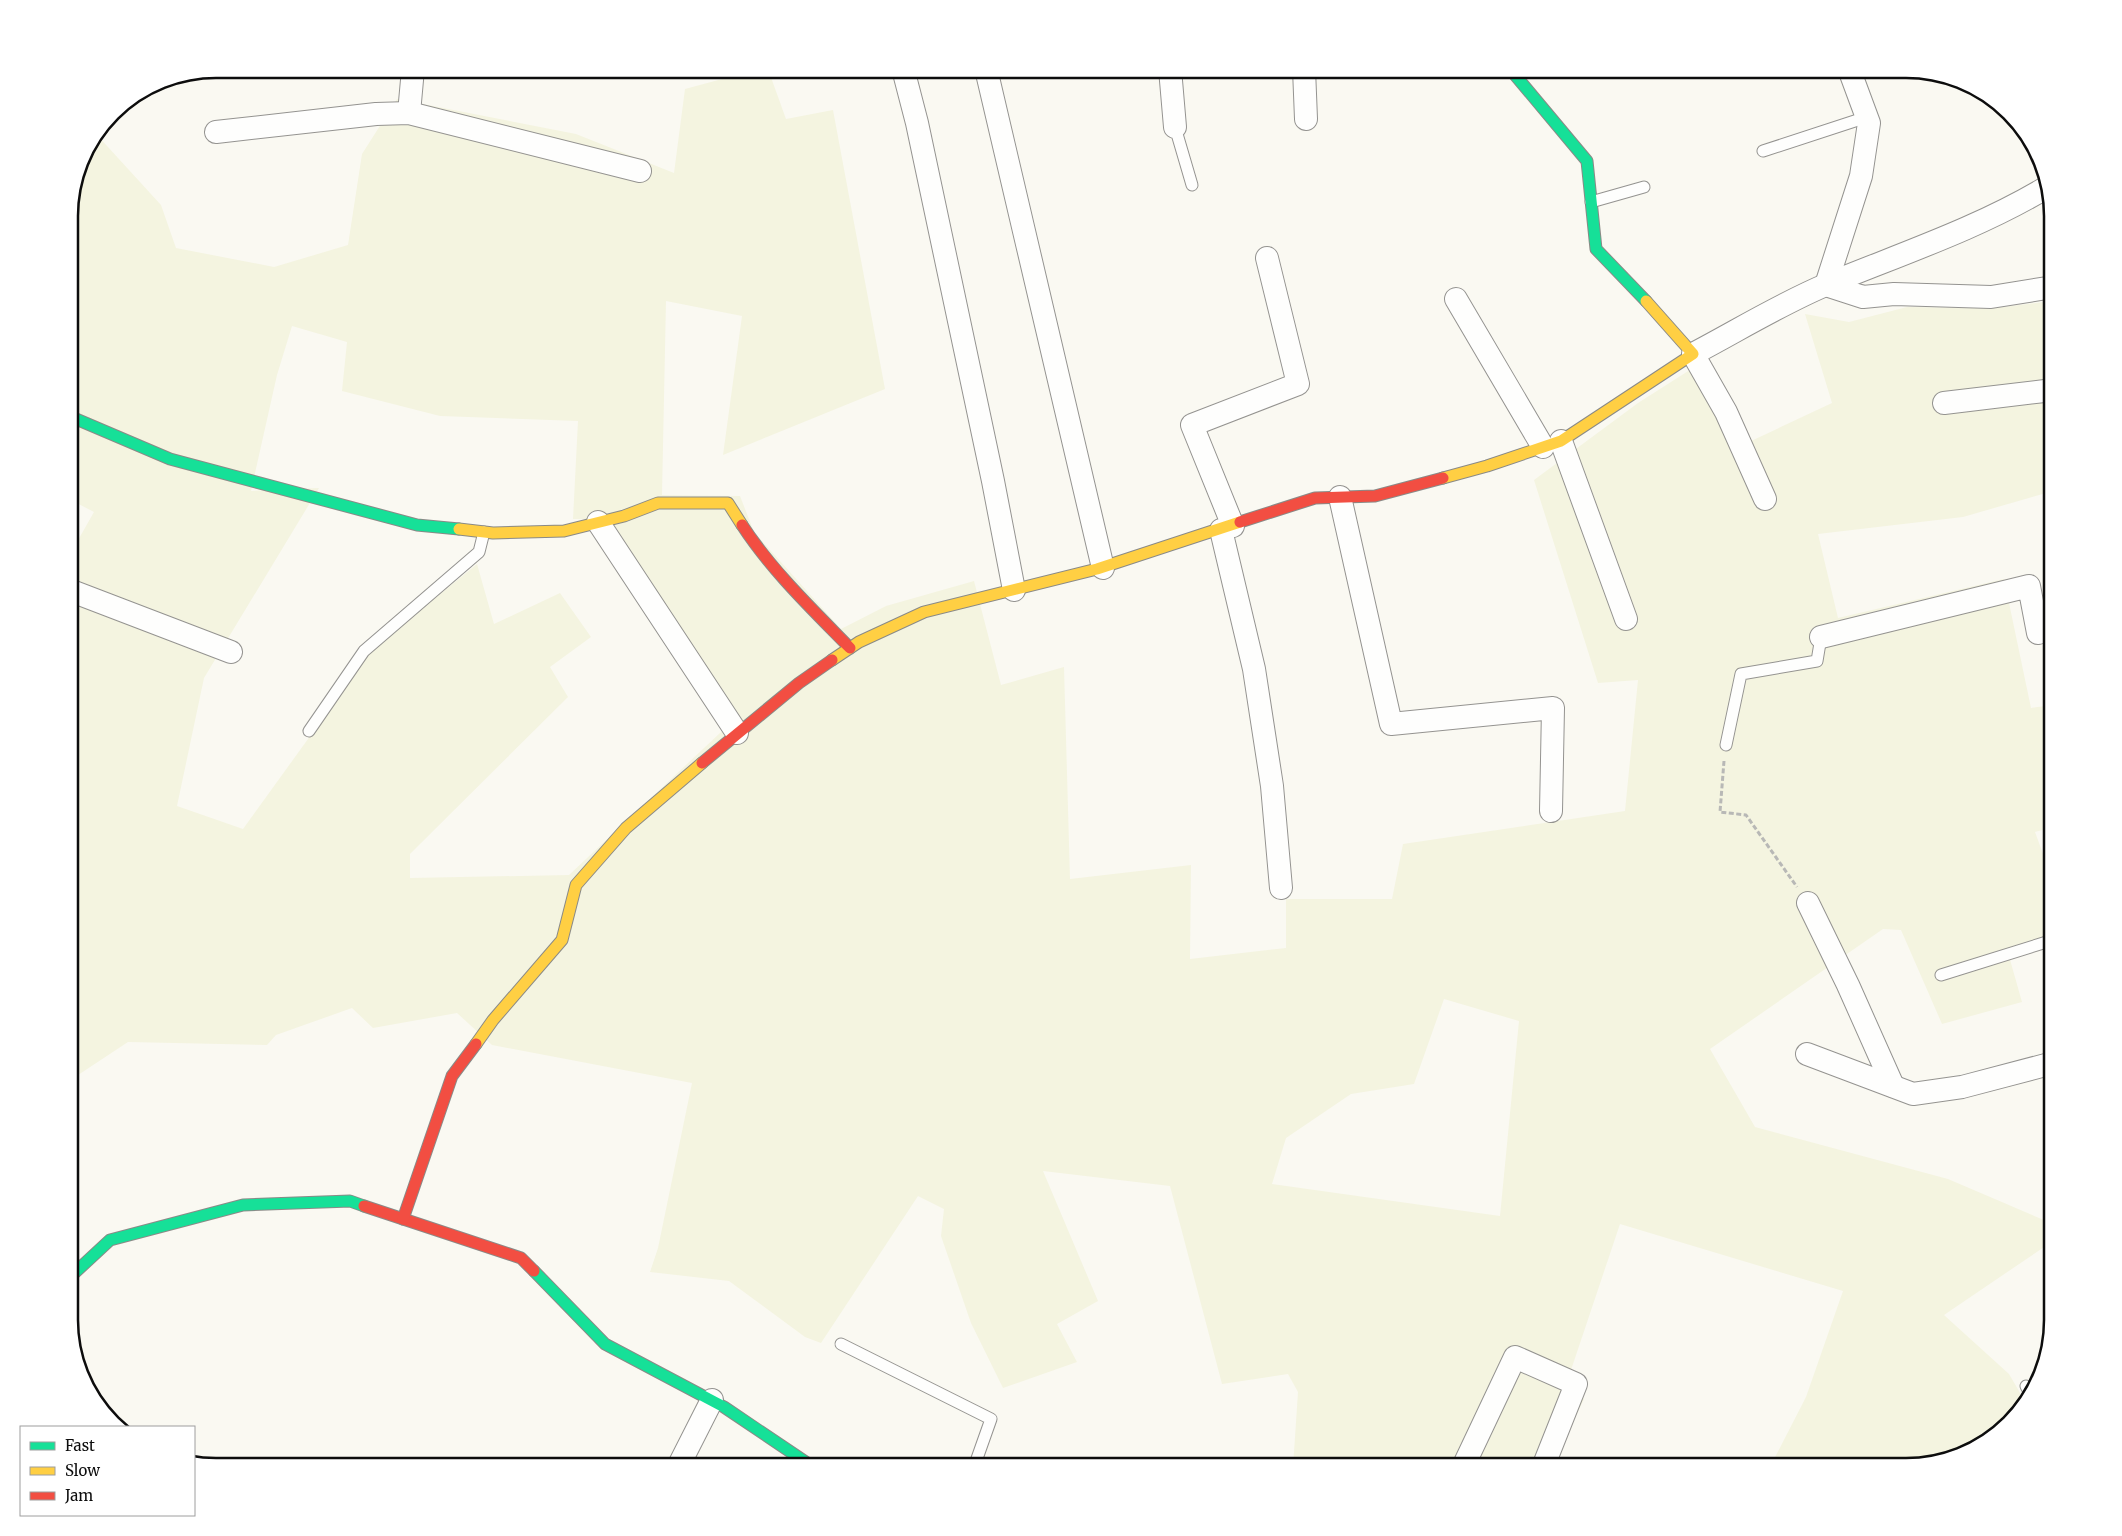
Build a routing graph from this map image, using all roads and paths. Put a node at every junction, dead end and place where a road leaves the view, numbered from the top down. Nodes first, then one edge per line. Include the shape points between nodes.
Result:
1 (412, 78) edge
2 (905, 78) edge
3 (988, 78) edge
4 (1171, 78) edge
5 (1304, 78) edge
6 (1517, 78) edge
7 (1852, 78) edge
8 (409, 113) junction
9 (1867, 117) junction
10 (1306, 119) dead end
11 (1174, 127) joint
12 (216, 132) dead end
13 (1763, 151) dead end
14 (640, 171) dead end
15 (1192, 185) dead end
16 (1644, 187) dead end
17 (2042, 190) edge
18 (1591, 202) junction
19 (1267, 258) dead end
20 (1826, 285) junction
21 (2044, 288) edge
22 (1456, 299) dead end
23 (1693, 354) junction
24 (2044, 391) edge
25 (1944, 402) dead end
26 (78, 420) edge
27 (1552, 444) junction
28 (1340, 497) junction
29 (1765, 499) dead end
30 (598, 522) junction
31 (1227, 528) junction
32 (484, 532) junction
33 (1103, 568) junction
34 (1014, 590) junction
35 (78, 593) edge
36 (1626, 619) dead end
37 (2044, 631) edge
38 (1821, 637) joint
39 (850, 648) junction
40 (231, 652) dead end
41 (308, 731) dead end
42 (737, 733) junction
43 (1726, 745) joint
44 (1551, 811) dead end
45 (1281, 888) dead end
46 (1808, 903) joint
47 (2044, 943) edge
48 (1941, 975) dead end
49 (1807, 1054) dead end
50 (2044, 1065) edge
51 (1893, 1086) junction
52 (403, 1219) junction
53 (78, 1270) edge
54 (841, 1344) dead end
55 (712, 1400) junction
56 (683, 1458) edge
57 (799, 1458) edge
58 (977, 1458) edge
59 (1467, 1458) edge
60 (1547, 1458) edge

1 - 8 street
2 - 34 street
3 - 33 street
4 - 11 street
5 - 10 street
6 - 18 street via 1588,161
7 - 9 street
8 - 12 street
8 - 14 street
9 - 13 lane
9 - 20 street via 1869,123 1861,176
11 - 15 lane
16 - 18 lane
17 - 20 street via 2026,200
18 - 23 street via 1596,249
19 - 31 street via 1298,384 1192,426
20 - 21 street via 1863,298 1894,294 1991,297
20 - 23 street
22 - 27 street
23 - 27 street
23 - 29 street via 1726,412
24 - 25 street
26 - 32 street via 170,459 417,525
27 - 28 street via 1487,466 1375,496
27 - 36 street
28 - 31 street via 1315,498
28 - 44 street via 1391,724 1553,708
30 - 32 street via 564,531
30 - 39 street via 658,504 728,503 757,548
30 - 42 street
31 - 33 street
31 - 45 street via 1272,786
32 - 41 lane via 480,552 364,651
33 - 34 street
34 - 39 street via 924,612
35 - 40 street
37 - 38 street via 2038,633 2029,586
38 - 43 lane via 1817,662 1741,674
39 - 42 street via 799,683
42 - 52 street via 626,828 576,885 562,940 492,1020 452,1076
43 - 46 path via 1720,812 1746,815
46 - 51 street
47 - 48 lane
49 - 51 street
50 - 51 street via 1962,1087 1913,1094
52 - 53 street via 350,1201 243,1205 110,1240
52 - 55 street via 522,1258 605,1344
54 - 58 lane via 990,1419
55 - 56 street
55 - 57 street
59 - 60 street via 1515,1357 1576,1384

